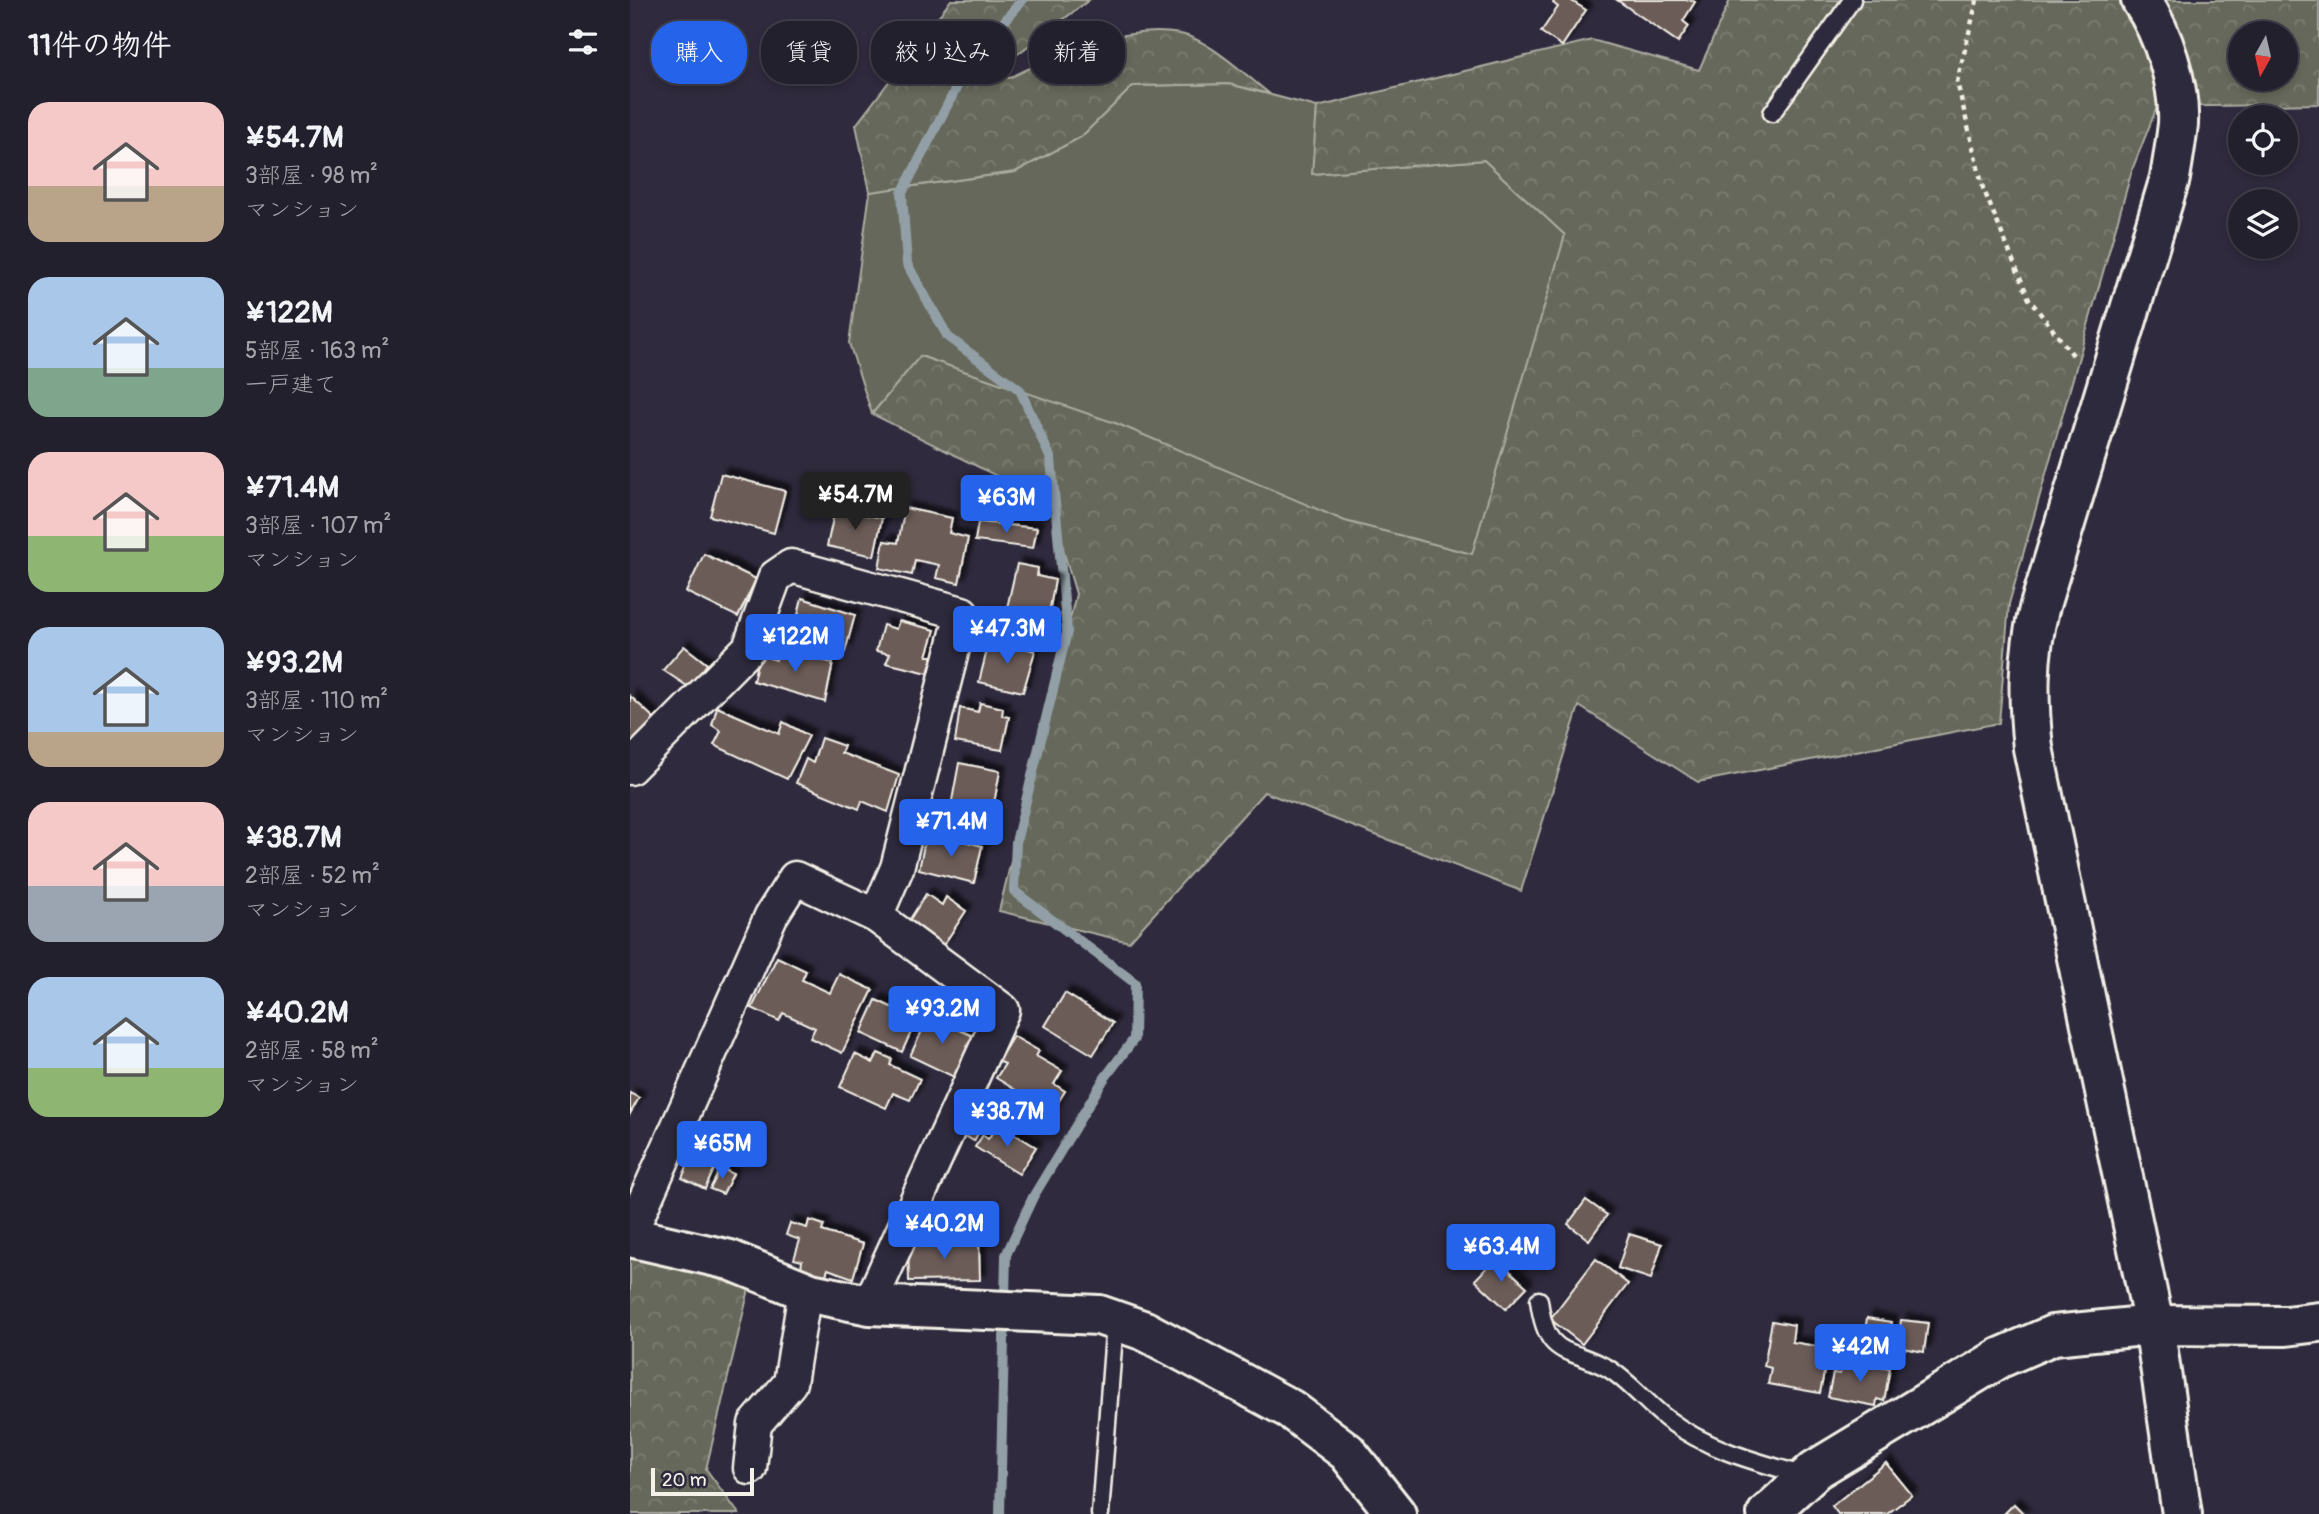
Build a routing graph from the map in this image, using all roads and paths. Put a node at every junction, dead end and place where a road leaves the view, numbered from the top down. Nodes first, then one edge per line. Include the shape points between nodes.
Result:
1 (1852, 0) edge
2 (1977, 0) edge
3 (2141, 0) edge
4 (1772, 113) dead end
5 (2104, 396) junction
6 (630, 768) edge
7 (876, 916) junction
8 (630, 1236) edge
9 (805, 1291) junction
10 (1539, 1300) dead end
11 (869, 1305) junction
12 (1115, 1321) junction
13 (2319, 1322) edge
14 (2154, 1325) junction
15 (750, 1468) dead end
16 (1808, 1476) junction
17 (1100, 1514) edge
18 (1396, 1514) edge
19 (1767, 1514) edge
20 (2182, 1514) edge

1 - 4 lane
2 - 5 path via 1957,82 1983,188 2029,299
3 - 5 street via 2165,52 2178,122 2170,178
5 - 14 street via 2033,635 2027,692 2033,748
6 - 7 street via 749,648 775,577 791,566 962,613 897,868
7 - 8 street via 795,878 771,916
7 - 11 street via 1003,1010
8 - 9 street via 730,1260
9 - 11 street
9 - 15 street via 790,1383 755,1424
10 - 16 lane via 1543,1329 1564,1352 1610,1370 1668,1420 1728,1454
11 - 12 street via 1099,1315
12 - 17 lane
12 - 18 street via 1145,1331 1290,1409 1348,1452
13 - 14 street
14 - 16 street via 2053,1335 2000,1358
14 - 20 street
16 - 19 street

